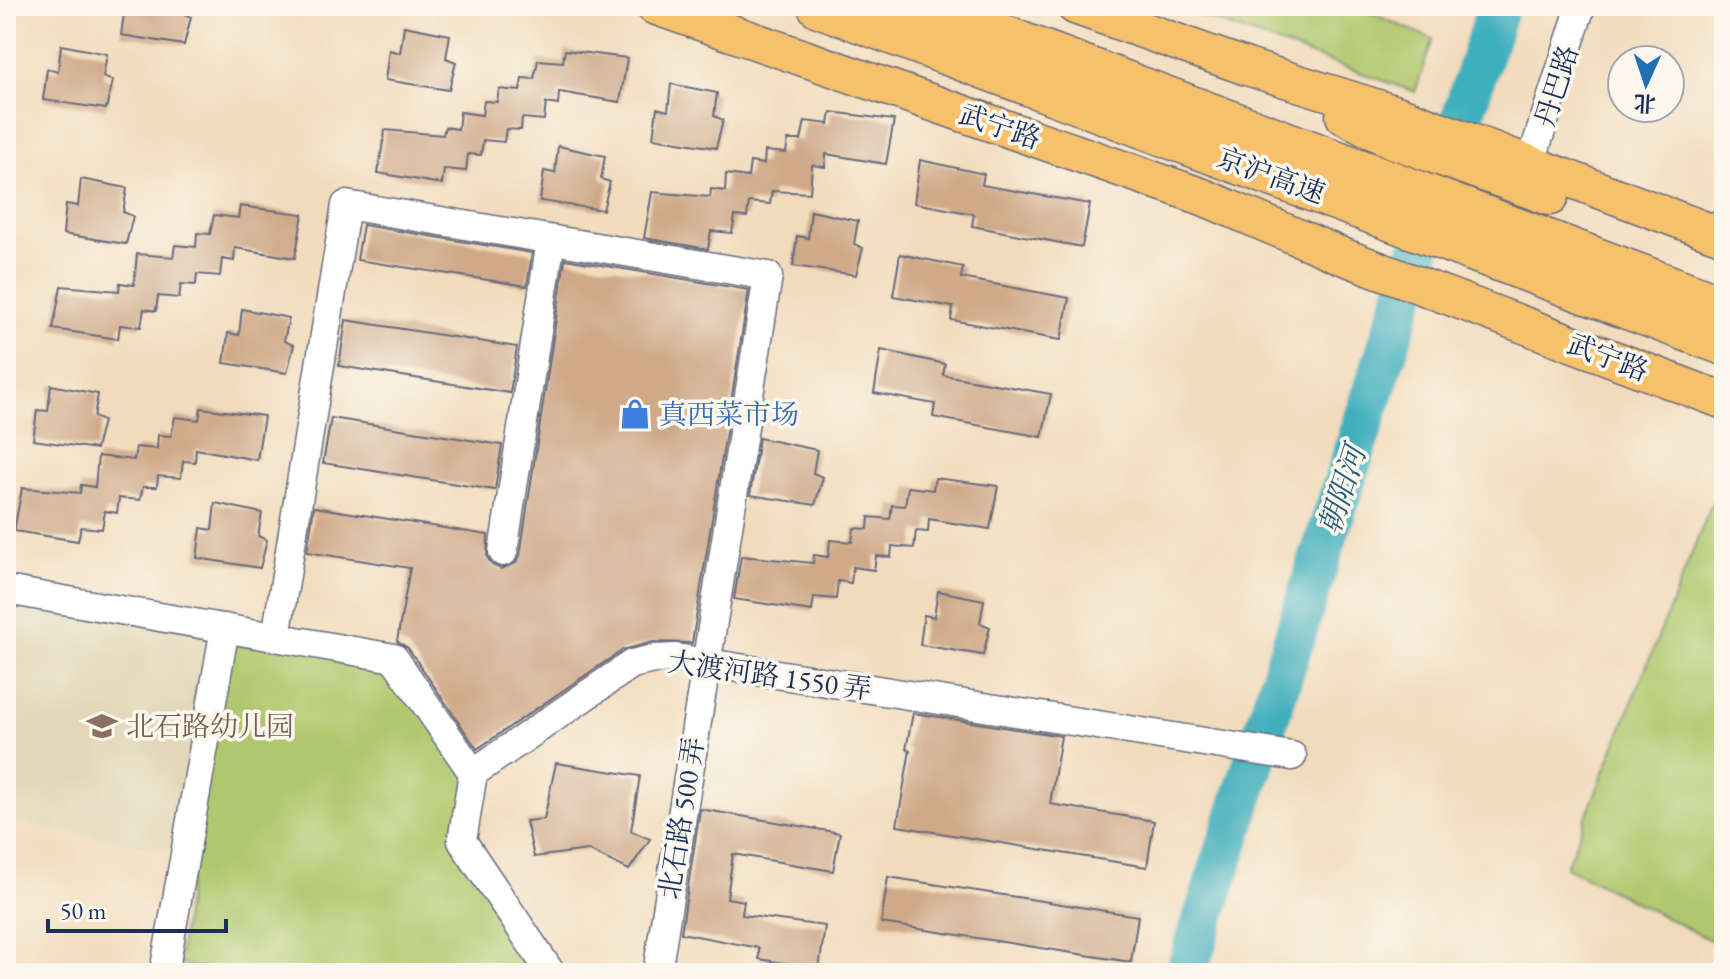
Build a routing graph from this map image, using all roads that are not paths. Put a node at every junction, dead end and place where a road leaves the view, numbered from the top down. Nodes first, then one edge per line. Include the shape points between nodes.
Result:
1 (654, 6) edge
2 (819, 6) edge
3 (922, 6) edge
4 (1075, 6) edge
5 (1581, 6) edge
6 (1395, 127) junction
7 (1518, 159) junction
8 (1724, 237) edge
9 (551, 240) junction
10 (1346, 246) junction
11 (1724, 260) edge
12 (1724, 307) edge
13 (1724, 344) edge
14 (1724, 379) edge
15 (1724, 401) edge
16 (503, 552) dead end
17 (6, 590) edge
18 (225, 628) junction
19 (276, 637) junction
20 (705, 663) junction
21 (1292, 756) dead end
22 (473, 773) junction
23 (164, 973) edge
24 (551, 973) edge
25 (657, 973) edge

1 - 10 main road, 武宁路
2 - 13 highway, 京沪高速
3 - 12 highway, 京沪高速
4 - 6 main road
5 - 7 street, 丹巴路
6 - 7 main road
6 - 11 main road
7 - 8 main road
9 - 16 street
9 - 19 street via 346,205
9 - 20 street, 北石路 500 弄 via 768,276
10 - 14 main road
10 - 15 main road, 武宁路 via 1448,296
17 - 18 street
18 - 19 street
18 - 23 street
19 - 22 street via 394,658
20 - 21 street, 大渡河路 1550 弄
20 - 22 street, 大渡河路 1550 弄 via 676,658 632,664
20 - 25 street, 北石路 500 弄
22 - 24 street via 462,841

